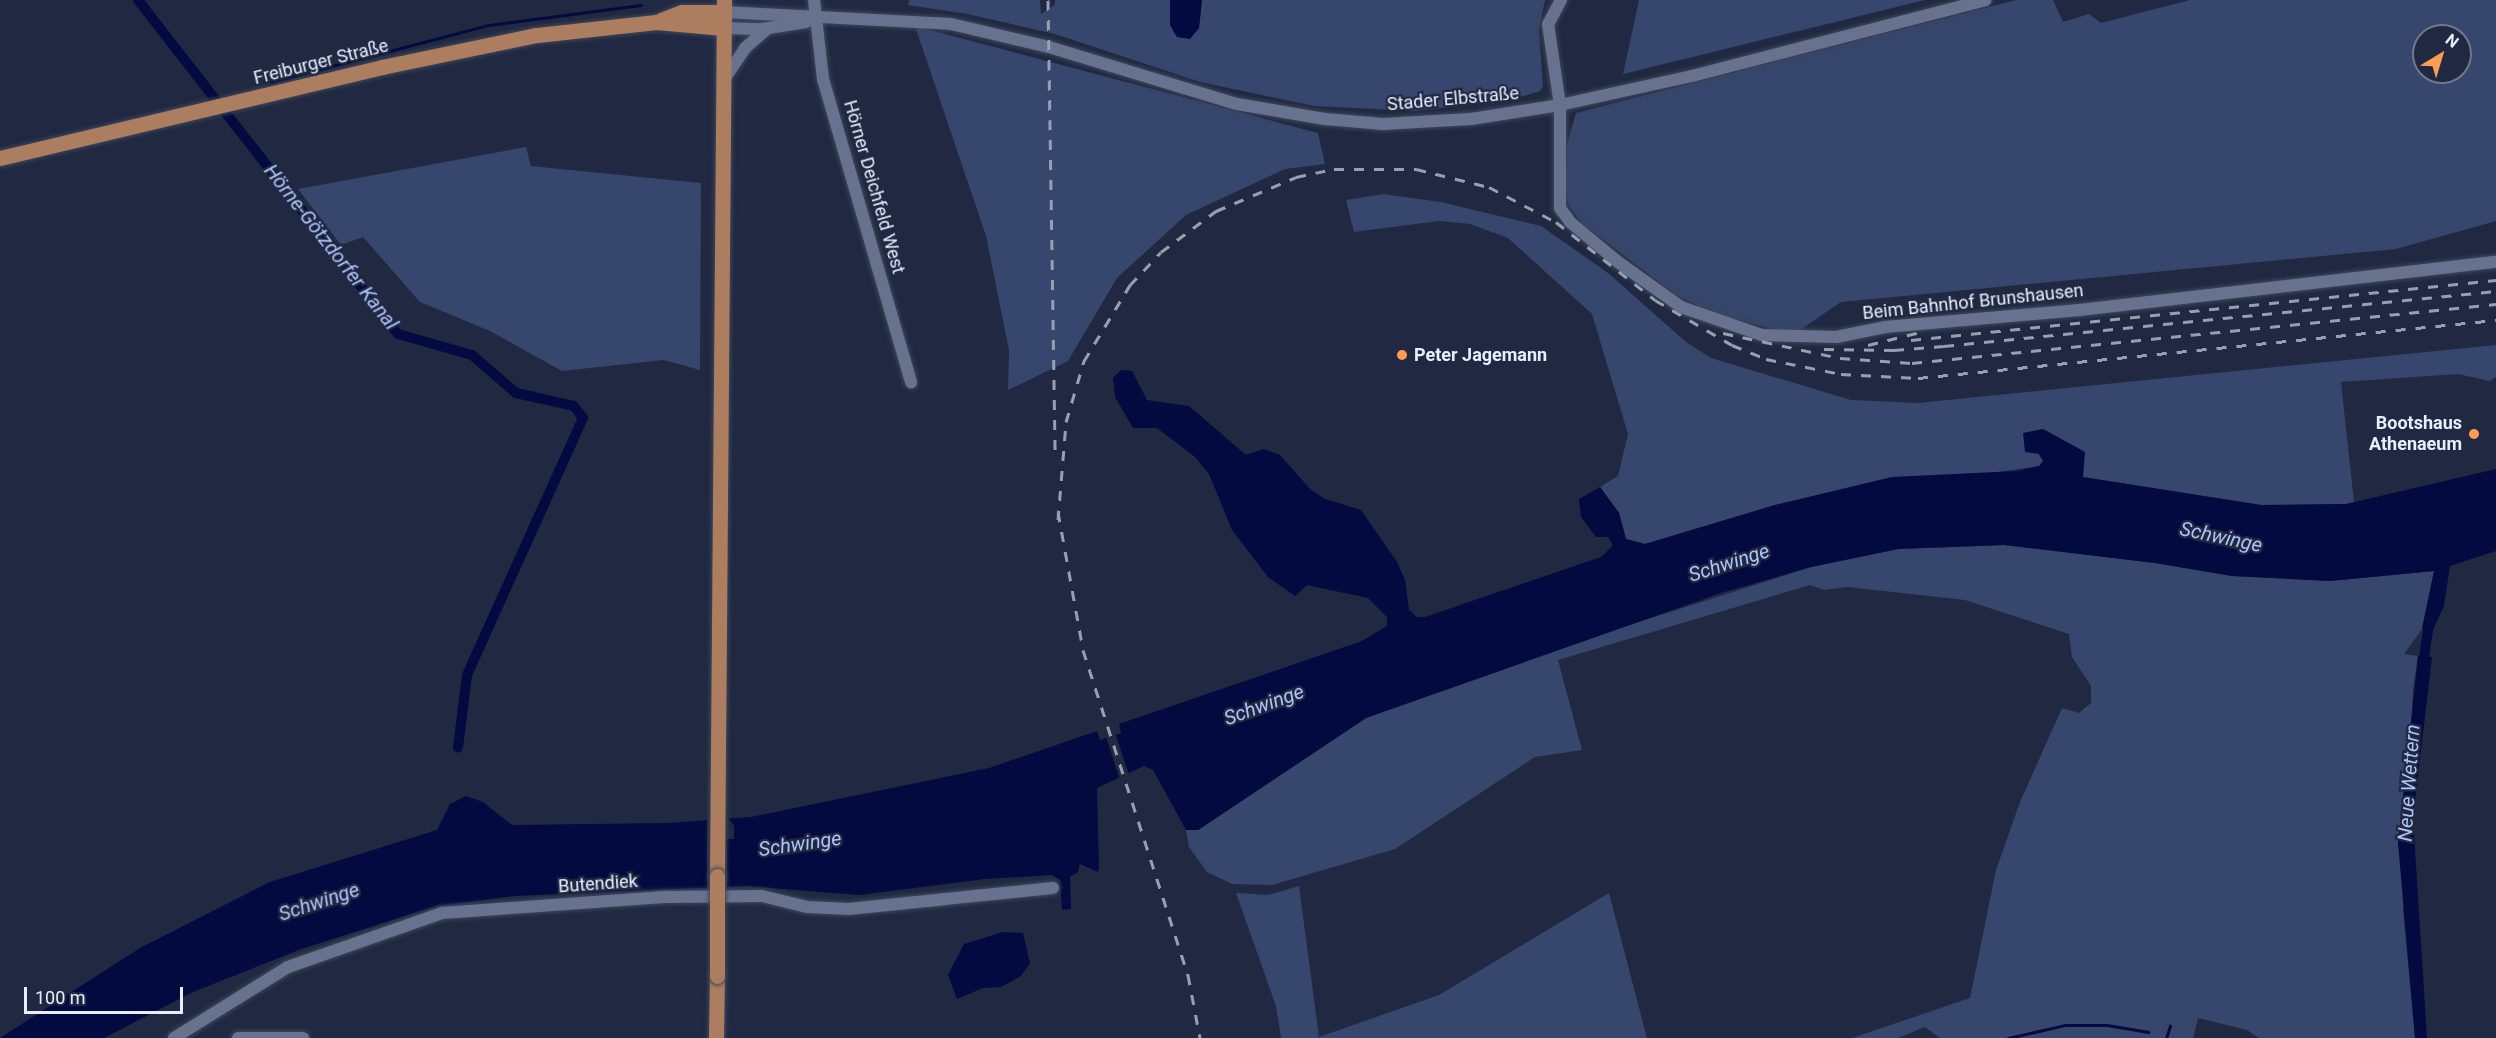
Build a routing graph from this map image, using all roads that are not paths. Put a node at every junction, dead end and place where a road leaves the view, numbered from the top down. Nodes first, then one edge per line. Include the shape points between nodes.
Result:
1 (697, 0) edge
2 (814, 0) edge
3 (1561, 0) edge
4 (1985, 0) edge
5 (724, 6) edge
6 (682, 12) junction
7 (816, 19) junction
8 (656, 22) junction
9 (724, 28) junction
10 (768, 28) junction
11 (723, 81) junction
12 (1560, 105) junction
13 (0, 158) edge
14 (2496, 262) edge
15 (911, 382) dead end
16 (1053, 888) dead end
17 (174, 1038) edge
18 (238, 1038) edge
19 (303, 1038) edge
20 (716, 1038) edge

1 - 6 main road
2 - 7 street, Hörner Deichfeld West
3 - 12 street, Beim Bahnhof Brunshausen via 1548,24
4 - 12 street, Stader Elbstraße via 1703,73
5 - 6 main road, Freiburger Straße
5 - 7 street, Stader Elbstraße
5 - 9 main road
6 - 8 main road, Freiburger Straße
7 - 10 street, Stader Elbstraße
7 - 12 street, Stader Elbstraße via 905,19 951,24 1049,47 1237,104 1325,120 1430,122
7 - 15 street, Hörner Deichfeld West via 823,79
8 - 9 main road, Freiburger Straße
8 - 13 main road, Freiburger Straße via 575,29 489,44
9 - 10 street, Stader Elbstraße
9 - 11 main road
10 - 11 street via 745,48
11 - 20 main road, bridge
12 - 14 street, Beim Bahnhof Brunshausen via 1557,188 1560,208 1570,222 1682,307 1762,335 1836,337 1885,327 2079,310
16 - 17 street, Butendiek via 849,909 807,907 750,896 667,897 441,913 288,967
18 - 19 street

